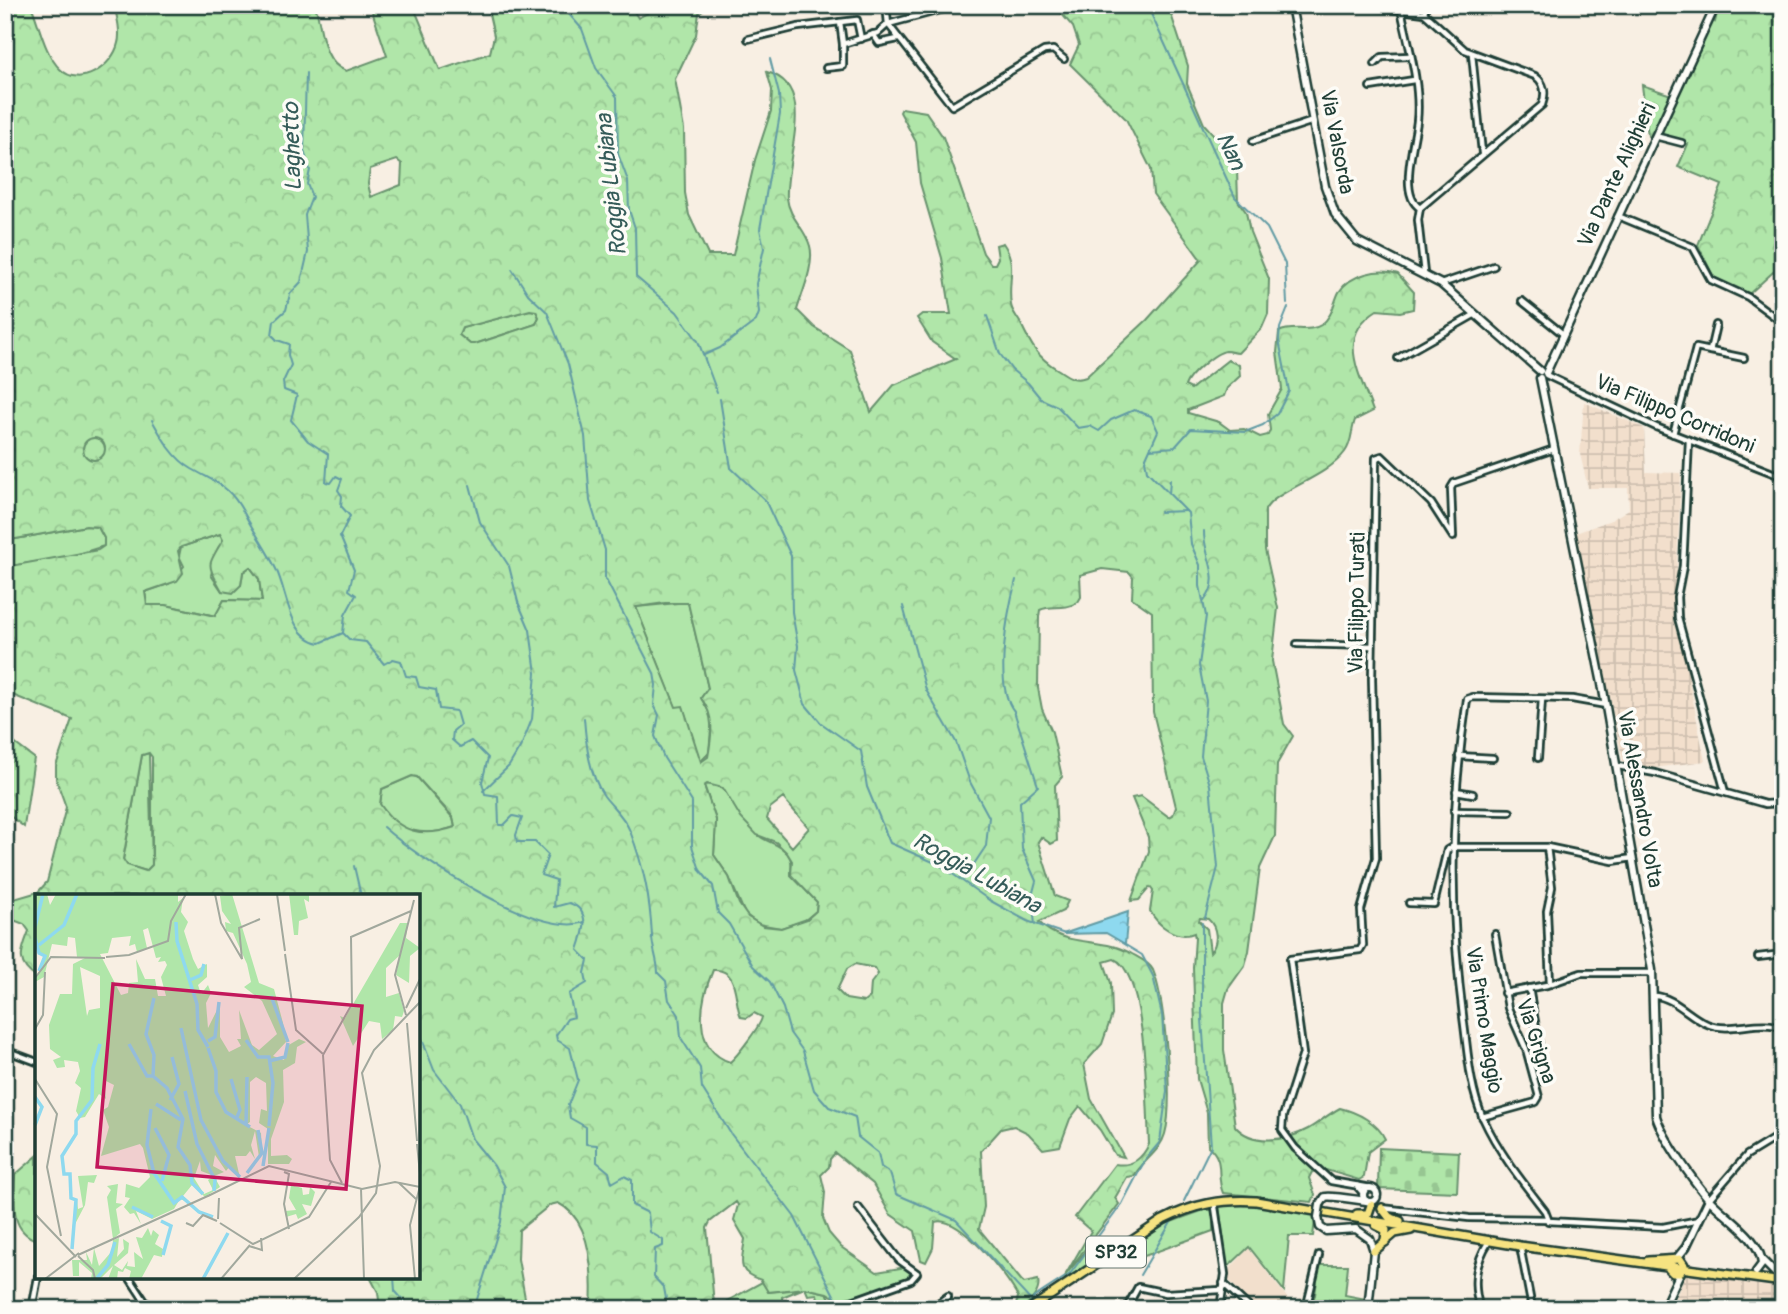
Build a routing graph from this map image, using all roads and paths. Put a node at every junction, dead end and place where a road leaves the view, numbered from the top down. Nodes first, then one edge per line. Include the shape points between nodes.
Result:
1 (886, 5) edge
2 (959, 5) edge
3 (1291, 5) edge
4 (1360, 5) edge
5 (1426, 5) edge
6 (1716, 5) edge
7 (1401, 9) junction
8 (1424, 13) junction
9 (840, 22) junction
10 (888, 24) junction
11 (873, 34) junction
12 (861, 38) junction
13 (748, 39) dead end
14 (898, 39) junction
15 (843, 44) junction
16 (1472, 53) junction
17 (1410, 56) junction
18 (1064, 59) dead end
19 (1375, 64) dead end
20 (826, 68) dead end
21 (1414, 80) junction
22 (1370, 87) dead end
23 (1314, 120) junction
24 (1655, 136) junction
25 (1253, 141) dead end
26 (1682, 143) dead end
27 (1482, 154) junction
28 (1420, 208) junction
29 (1617, 215) junction
30 (1494, 266) dead end
31 (1424, 273) junction
32 (1441, 284) junction
33 (1522, 301) dead end
34 (1474, 315) junction
35 (1783, 323) edge
36 (1716, 326) dead end
37 (1563, 334) junction
38 (1710, 351) junction
39 (1398, 358) dead end
40 (1744, 358) dead end
41 (1543, 375) junction
42 (1674, 434) junction
43 (1689, 440) junction
44 (1554, 449) junction
45 (1783, 477) edge
46 (1297, 644) dead end
47 (1372, 646) junction
48 (1542, 699) junction
49 (1606, 706) junction
50 (1459, 756) junction
51 (1493, 758) dead end
52 (1538, 758) dead end
53 (1618, 766) junction
54 (1456, 791) junction
55 (1725, 792) junction
56 (1473, 794) dead end
57 (1783, 803) edge
58 (1454, 811) junction
59 (1510, 812) dead end
60 (1452, 847) junction
61 (1547, 847) junction
62 (1633, 858) junction
63 (1409, 903) dead end
64 (1495, 934) dead end
65 (1783, 954) edge
66 (1758, 957) dead end
67 (1652, 973) junction
68 (1550, 984) junction
69 (1529, 988) junction
70 (1504, 993) junction
71 (1654, 996) junction
72 (1783, 1028) edge
73 (1539, 1044) dead end
74 (5, 1050) edge
75 (35, 1061) edge
76 (1482, 1117) junction
77 (1783, 1133) edge
78 (1356, 1185) junction
79 (1370, 1188) junction
80 (1377, 1195) junction
81 (1366, 1199) junction
82 (1709, 1199) junction
83 (858, 1207) dead end
84 (1215, 1207) dead end
85 (1382, 1208) junction
86 (1326, 1213) junction
87 (1339, 1215) junction
88 (1699, 1220) junction
89 (1547, 1221) junction
90 (1421, 1229) junction
91 (1489, 1240) junction
92 (1385, 1242) junction
93 (1520, 1246) junction
94 (1374, 1251) junction
95 (1319, 1255) dead end
96 (1762, 1260) junction
97 (1647, 1262) junction
98 (1672, 1269) junction
99 (1683, 1269) junction
100 (1753, 1274) junction
101 (38, 1279) edge
102 (130, 1279) edge
103 (1782, 1280) edge
104 (1223, 1283) junction
105 (1221, 1290) junction
106 (948, 1296) dead end
107 (846, 1303) junction
108 (1532, 1308) edge
109 (32, 1309) edge
110 (150, 1309) edge
111 (833, 1309) edge
112 (852, 1309) edge
113 (930, 1309) edge
114 (1030, 1309) edge
115 (1126, 1309) edge
116 (1220, 1309) edge
117 (1251, 1309) edge
118 (1306, 1309) edge
119 (1368, 1309) edge
120 (1480, 1309) edge
121 (1663, 1309) edge

1 - 10 street
2 - 10 street
3 - 23 street, Via Valsorda
4 - 7 street
5 - 8 street
6 - 24 street, Via Dante Alighieri
7 - 8 street
7 - 17 street
8 - 16 street
9 - 12 street via 857,20
9 - 13 street
9 - 15 street
10 - 11 street
10 - 14 street
11 - 12 street
11 - 14 street via 879,43
12 - 15 street
14 - 18 street via 952,106 1044,51 1053,50
15 - 20 street via 843,66
16 - 27 street
16 - 27 street via 1535,76 1544,89 1542,105
17 - 19 street via 1382,57
17 - 21 street
21 - 22 street
21 - 28 street via 1418,120 1409,169 1413,198
23 - 25 street
23 - 31 street, Via Valsorda via 1325,186 1335,214 1357,241
24 - 26 street
24 - 29 street, Via Dante Alighieri
27 - 28 street
28 - 31 street
29 - 35 street via 1693,247 1711,280 1757,303
29 - 37 street, Via Dante Alighieri
30 - 32 street
31 - 32 street, Via Valsorda
32 - 34 street, Via Valsorda
33 - 37 street
34 - 39 street
34 - 41 street, Via Valsorda
36 - 38 street
37 - 41 street, Via Dante Alighieri
38 - 40 street
38 - 42 street via 1696,348
41 - 42 street, Via Filippo Corridoni
41 - 44 street, Via Alessandro Volta
42 - 43 street, Via Filippo Corridoni
43 - 45 street, Via Filippo Corridoni
43 - 55 street via 1678,618
44 - 47 street, Via Filippo Turati via 1454,483 1453,537 1431,503 1377,456
44 - 49 street, Via Alessandro Volta
46 - 47 street
47 - 78 street, Via Filippo Turati via 1376,858 1361,910 1363,947 1290,961 1303,1054 1282,1130 1295,1149 1327,1178
48 - 49 street
48 - 50 street via 1467,699
48 - 52 street
49 - 53 street, Via Alessandro Volta
50 - 51 street
50 - 54 street
53 - 55 street
53 - 62 street, Via Alessandro Volta
54 - 56 street
54 - 58 street
55 - 57 street via 1765,804
58 - 59 street
58 - 60 street
60 - 61 street
60 - 63 street via 1447,850 1434,904
60 - 76 street, Via Primo Maggio via 1452,919 1469,1061
61 - 62 street via 1613,861
61 - 68 street via 1552,887 1547,911
62 - 67 street, Via Alessandro Volta
64 - 70 street, Via Grigna
65 - 66 street
67 - 68 street via 1580,973
67 - 71 street, Via Alessandro Volta
68 - 69 street
69 - 70 street
69 - 73 street
70 - 76 street, Via Grigna via 1526,1049 1538,1099
71 - 72 street via 1707,1024
71 - 82 street, Via Alessandro Volta via 1656,1116
74 - 75 street
76 - 89 street, Via Primo Maggio via 1504,1160 1545,1210
77 - 82 street via 1742,1159
78 - 79 street
78 - 81 street
79 - 80 street
79 - 81 street
80 - 81 street
80 - 85 street
81 - 85 street
81 - 86 main road via 1366,1214
81 - 94 street, bridge via 1323,1198 1318,1217 1327,1232 1356,1229 1365,1233
82 - 88 street
82 - 96 street, Via Alessandro Volta via 1734,1220
83 - 107 street via 899,1260 918,1273 911,1280
84 - 104 street
85 - 89 street
85 - 90 main road via 1389,1217
86 - 87 main road, SP32
86 - 114 main road, SP32 via 1226,1199 1205,1203 1163,1220
87 - 90 main road, SP32
87 - 92 main road via 1384,1227
88 - 89 street via 1662,1227
88 - 98 street
90 - 91 main road, SP32
90 - 92 main road via 1400,1231
91 - 93 main road, SP32
91 - 120 street via 1476,1269 1474,1286
92 - 94 main road
93 - 97 main road, SP32
93 - 108 street
94 - 119 street
95 - 118 street
96 - 100 street
96 - 103 street, Via Alessandro Volta
97 - 98 main road, SP32
97 - 98 main road via 1665,1271
98 - 99 main road, SP32
98 - 99 street
98 - 121 street
99 - 100 main road, SP32
99 - 100 main road, SP32
100 - 103 main road, SP32
101 - 109 street
102 - 110 street
104 - 105 street
104 - 117 street
105 - 115 street via 1166,1293 1138,1287
105 - 116 street
106 - 113 street
107 - 111 street
107 - 112 street

